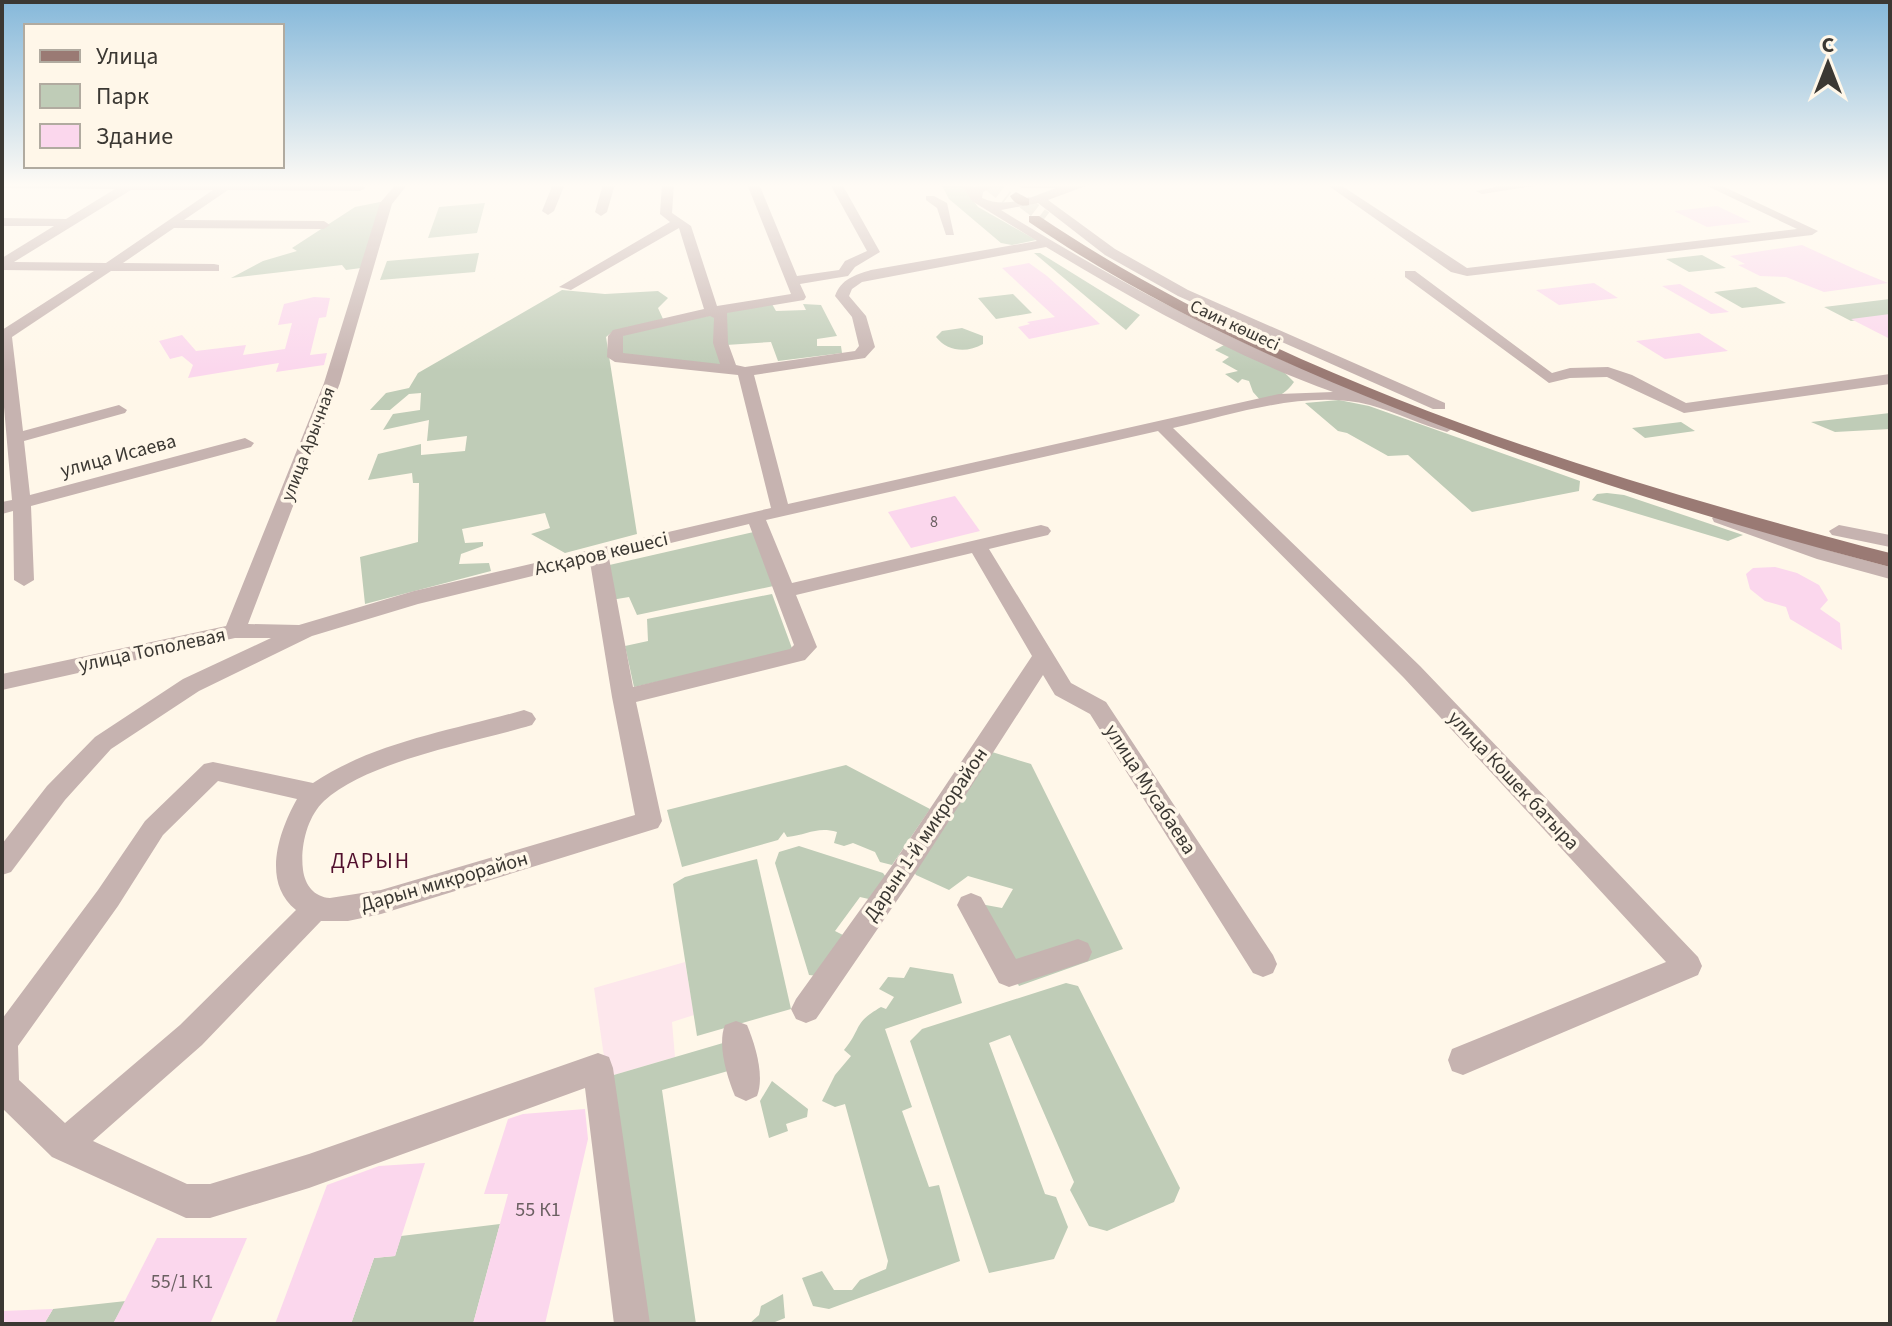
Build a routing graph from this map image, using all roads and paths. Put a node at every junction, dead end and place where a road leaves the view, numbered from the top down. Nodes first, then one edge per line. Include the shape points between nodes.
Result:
1 (33, 246) edge
2 (140, 246) edge
3 (373, 246) edge
4 (637, 246) edge
5 (691, 246) edge
6 (777, 246) edge
7 (871, 246) edge
8 (1032, 246) edge
9 (1054, 246) edge
10 (1079, 246) edge
11 (1085, 246) edge
12 (1103, 246) edge
13 (1422, 246) edge
14 (1687, 246) edge
15 (2, 265) edge
16 (109, 267) junction
17 (214, 268) dead end
18 (1456, 269) junction
19 (791, 281) junction
20 (566, 287) dead end
21 (712, 311) junction
22 (4, 336) edge
23 (1291, 369) junction
24 (745, 372) junction
25 (1890, 379) edge
26 (1279, 399) junction
27 (1374, 401) junction
28 (1439, 406) junction
29 (119, 410) dead end
30 (1163, 427) junction
31 (15, 438) junction
32 (1482, 438) junction
33 (245, 443) dead end
34 (22, 503) junction
35 (1678, 503) junction
36 (2, 508) edge
37 (781, 511) junction
38 (756, 517) junction
39 (1041, 531) dead end
40 (1890, 543) edge
41 (977, 546) junction
42 (599, 554) junction
43 (1890, 560) edge
44 (1890, 573) edge
45 (24, 580) dead end
46 (787, 591) junction
47 (235, 631) junction
48 (304, 631) junction
49 (1042, 659) junction
50 (5, 685) edge
51 (623, 697) junction
52 (524, 719) dead end
53 (316, 794) junction
54 (2, 864) edge
55 (971, 905) dead end
56 (316, 908) junction
57 (1078, 952) dead end
58 (1263, 964) dead end
59 (806, 1009) dead end
60 (736, 1035) dead end
61 (3, 1043) edge
62 (1463, 1060) dead end
63 (746, 1085) dead end
64 (64, 1145) junction
65 (632, 1324) edge

1 - 15 street
2 - 16 street
3 - 47 street, улица Арычная via 332,383
4 - 20 street
5 - 21 street
6 - 19 street
7 - 19 street via 874,252 843,273
8 - 24 street via 851,282 842,296 859,316 866,351
9 - 23 street via 1182,319
10 - 32 main road, Саин көшесі via 1136,285 1260,346
11 - 28 main road, Саин көшесі via 1215,317 1343,373
12 - 28 street via 1208,305
13 - 18 street
14 - 18 street via 1467,272
15 - 16 street
16 - 17 street
16 - 22 street
18 - 25 street via 1410,274 1549,378 1608,372 1684,408
19 - 21 street via 799,297
21 - 24 street via 722,316 727,363
21 - 24 street via 618,333 615,357
22 - 31 street
23 - 26 street via 1302,386
23 - 27 street
24 - 37 street
26 - 27 street, Асқаров көшесі via 1332,395
26 - 30 street, Асқаров көшесі
27 - 32 street
28 - 40 main road, Саин көшесі via 1635,472
29 - 31 street
30 - 37 street, Асқаров көшесі
30 - 62 street, улица Кошек батыра via 1412,672 1688,966
31 - 34 street
32 - 35 main road
33 - 34 street, улица Исаева
34 - 36 street, улица Исаева
34 - 45 street
35 - 43 main road
35 - 44 street
37 - 38 street, Асқаров көшесі
38 - 42 street, Асқаров көшесі
38 - 46 street
39 - 41 street
41 - 46 street
41 - 49 street, улица Мусабаева
42 - 48 street, Асқаров көшесі via 414,598
42 - 51 street, Дарын микрорайон
46 - 51 street via 806,647 797,655
47 - 48 street, улица Тополевая
47 - 50 street, улица Тополевая
48 - 54 street, Асқаров көшесі via 191,685 103,743 56,793
49 - 58 street, улица Мусабаева via 1063,689 1098,708
49 - 59 street, Дарын 1-й микрорайон
51 - 56 street, Дарын микрорайон via 649,821 381,902
52 - 53 street via 364,766
53 - 56 street via 295,823 289,846 296,888
53 - 61 street via 213,771 154,828
55 - 57 street via 1009,974
56 - 64 street via 191,1035
60 - 63 street
61 - 64 street via 3,1087
64 - 65 street via 186,1201 210,1201 598,1068

